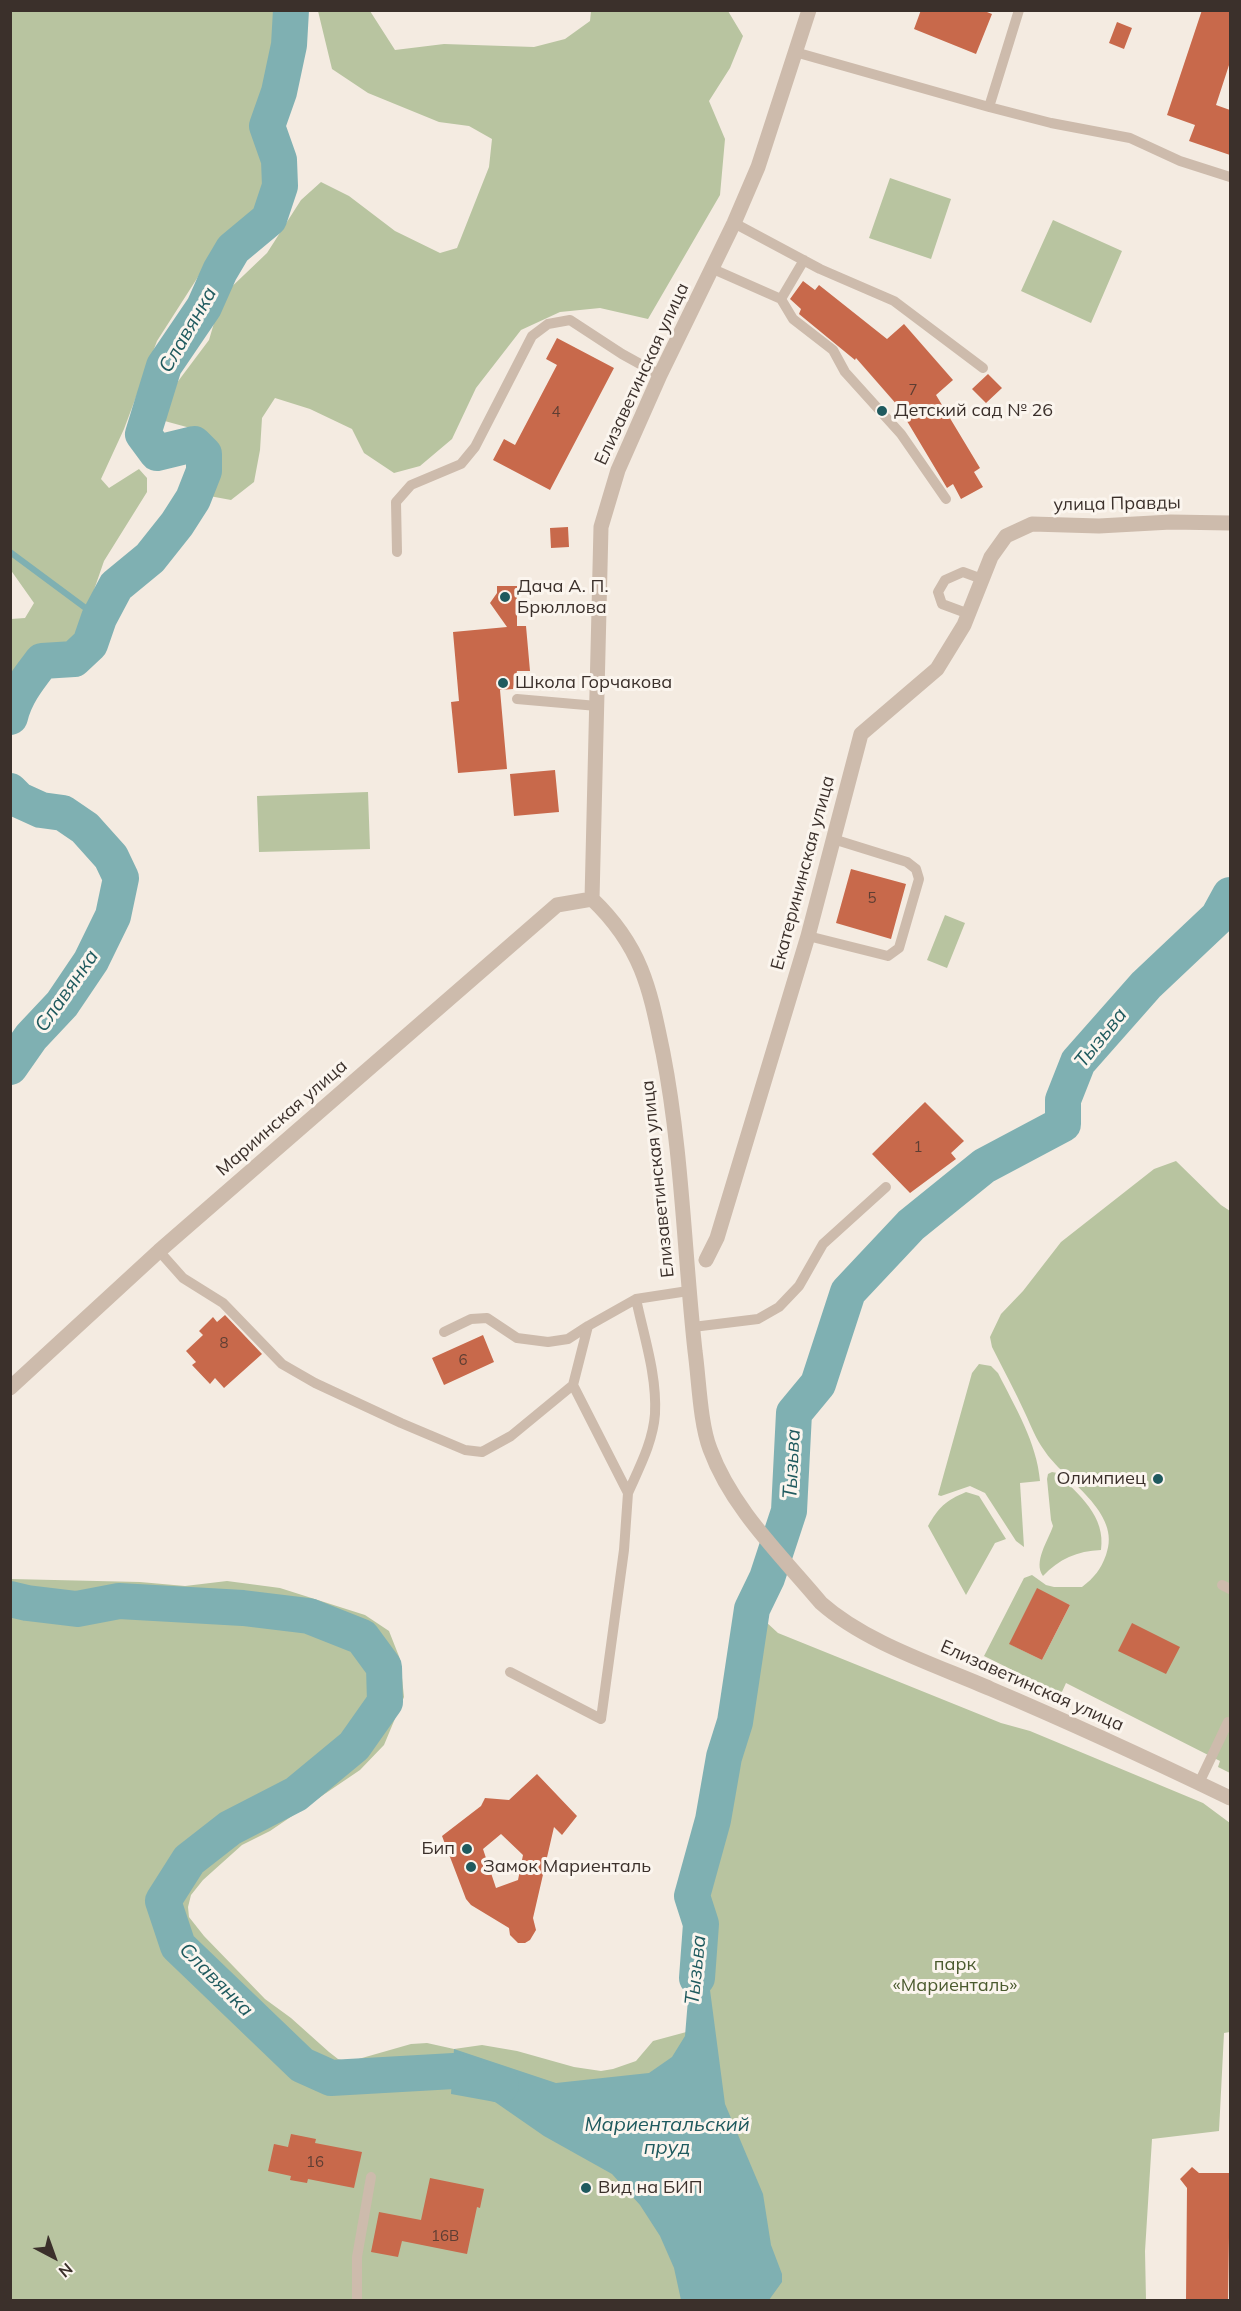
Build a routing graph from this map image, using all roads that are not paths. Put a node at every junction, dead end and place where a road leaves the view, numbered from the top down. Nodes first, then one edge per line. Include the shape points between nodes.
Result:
1 (809, 10) edge
2 (1019, 10) edge
3 (795, 52) junction
4 (989, 108) junction
5 (1230, 177) edge
6 (734, 223) junction
7 (804, 260) junction
8 (712, 268) junction
9 (782, 299) junction
10 (983, 368) dead end
11 (660, 375) junction
12 (946, 499) dead end
13 (1230, 523) edge
14 (1006, 536) joint
15 (397, 552) dead end
16 (982, 579) junction
17 (969, 614) junction
18 (517, 699) dead end
19 (597, 706) junction
20 (833, 839) junction
21 (592, 899) junction
22 (808, 936) junction
23 (886, 1187) dead end
24 (159, 1251) junction
25 (706, 1260) dead end
26 (688, 1291) junction
27 (636, 1299) junction
28 (588, 1326) junction
29 (693, 1327) junction
30 (444, 1332) dead end
31 (573, 1385) junction
32 (10, 1388) edge
33 (628, 1493) junction
34 (510, 1672) dead end
35 (1230, 1724) edge
36 (1199, 1783) junction
37 (1230, 1798) edge
38 (371, 2177) dead end
39 (357, 2301) edge

1 - 3 street, Елизаветинская улица
2 - 4 lane
3 - 4 lane
3 - 6 street, Елизаветинская улица via 758,167
4 - 5 lane via 1130,138
6 - 7 lane
6 - 8 street, Елизаветинская улица
7 - 9 lane
7 - 10 lane via 894,301
8 - 9 lane
8 - 11 street, Елизаветинская улица
9 - 12 lane via 793,319 833,350 845,372 902,434
11 - 15 lane via 570,320 548,324 531,336 475,447 461,464 411,485 396,502
11 - 19 street, Елизаветинская улица via 618,470 601,527
13 - 14 street, улица Правды via 1032,524
14 - 16 street, Екатерининская улица
16 - 17 street, Екатерининская улица
16 - 17 lane via 963,572 945,580 938,592 942,604
17 - 20 street, Екатерининская улица via 937,669 861,734
18 - 19 lane
19 - 21 street, Елизаветинская улица
20 - 22 street, Екатерининская улица
20 - 22 lane via 907,862 916,869 916,891 899,948 888,956
21 - 24 street, Мариинская улица via 557,905
21 - 26 street, Елизаветинская улица via 626,938 642,969 653,1005 673,1103
22 - 25 street, Екатерининская улица via 717,1238
23 - 29 lane via 823,1244 799,1286 779,1307 758,1319
24 - 31 lane via 183,1278 223,1303 282,1364 315,1383 465,1450 482,1452 511,1436
24 - 32 street, Мариинская улица
26 - 27 lane
26 - 29 street, Елизаветинская улица
27 - 28 lane
27 - 33 lane via 654,1379 655,1415 643,1460
28 - 30 lane via 568,1339 548,1342 517,1338 487,1318 471,1319
28 - 31 lane
29 - 36 street, Елизаветинская улица via 709,1448 734,1499 821,1603 868,1635
31 - 33 lane
33 - 34 lane via 601,1719
35 - 36 lane
36 - 37 street, Елизаветинская улица
38 - 39 lane via 357,2257

